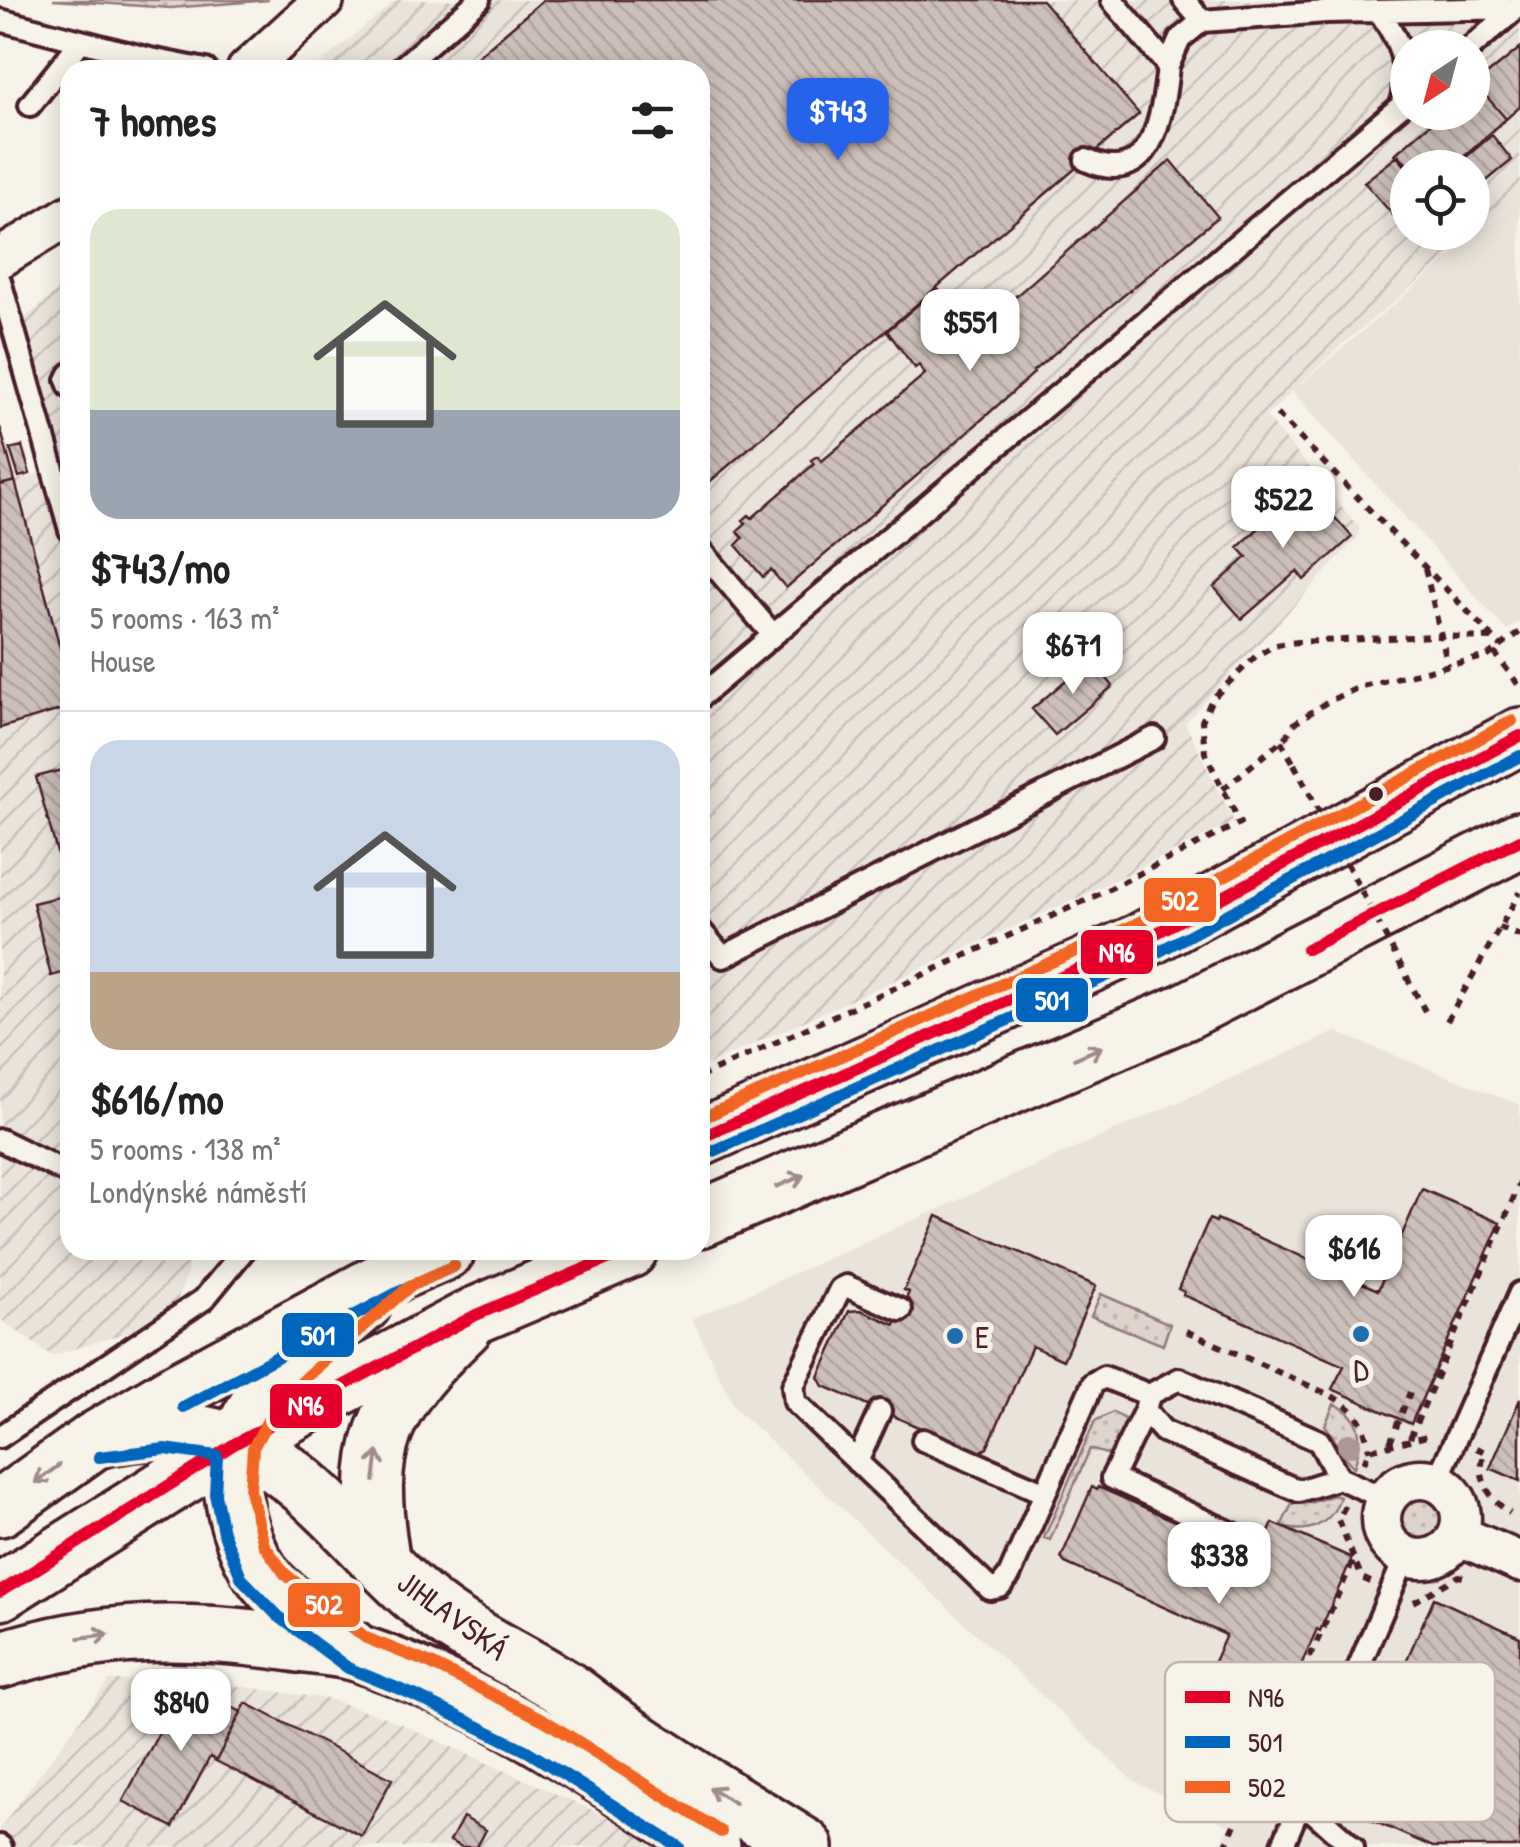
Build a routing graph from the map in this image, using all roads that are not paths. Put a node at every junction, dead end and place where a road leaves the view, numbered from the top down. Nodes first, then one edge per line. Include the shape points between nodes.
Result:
1 (324, 0) edge
2 (479, 0) edge
3 (1112, 0) edge
4 (1184, 0) edge
5 (1518, 7) edge
6 (1378, 11) junction
7 (0, 20) edge
8 (1202, 22) junction
9 (1391, 30) edge
10 (1490, 31) edge
11 (81, 41) junction
12 (66, 60) edge
13 (163, 60) edge
14 (258, 60) edge
15 (410, 60) edge
16 (1168, 66) junction
17 (60, 67) edge
18 (30, 105) dead end
19 (1390, 115) edge
20 (1086, 160) dead end
21 (60, 221) edge
22 (0, 258) edge
23 (0, 281) edge
24 (60, 494) edge
25 (710, 561) edge
26 (774, 635) junction
27 (710, 689) edge
28 (1520, 736) edge
29 (1154, 738) dead end
30 (1520, 840) edge
31 (710, 942) edge
32 (710, 1134) edge
33 (0, 1140) edge
34 (60, 1169) edge
35 (710, 1216) edge
36 (236, 1260) edge
37 (426, 1260) edge
38 (428, 1260) edge
39 (606, 1260) edge
40 (1520, 1293) edge
41 (901, 1310) dead end
42 (476, 1316) junction
43 (1147, 1403) junction
44 (880, 1411) dead end
45 (0, 1437) edge
46 (94, 1440) junction
47 (922, 1440) dead end
48 (236, 1444) junction
49 (857, 1462) junction
50 (1338, 1478) junction
51 (1437, 1482) junction
52 (1045, 1493) junction
53 (1386, 1499) junction
54 (0, 1508) edge
55 (1458, 1535) junction
56 (1257, 1544) dead end
57 (1406, 1556) junction
58 (1520, 1562) edge
59 (382, 1563) junction
60 (0, 1592) edge
61 (357, 1653) junction
62 (0, 1660) edge
63 (1365, 1662) edge
64 (1299, 1822) edge
65 (1324, 1822) edge
66 (712, 1847) edge
67 (804, 1847) edge
68 (1282, 1847) edge
69 (1353, 1847) edge

1 - 14 street
2 - 15 lane
3 - 16 lane
4 - 8 lane
5 - 6 lane
5 - 10 lane
6 - 8 lane
6 - 9 lane
7 - 11 lane
8 - 16 lane via 1180,40
11 - 12 lane
11 - 13 lane
16 - 20 lane via 1162,117 1149,144 1132,162 1114,168
17 - 18 lane
19 - 26 lane
21 - 22 street
23 - 24 lane
25 - 26 lane
26 - 27 lane
28 - 32 main road via 1140,942
29 - 31 lane via 723,957
35 -> 30 main road via 1184,1012
33 - 34 lane
36 - 45 lane via 204,1299
37 - 46 main road
38 - 48 main road via 269,1389
39 - 42 main road
40 - 51 lane
41 - 49 lane via 840,1289 793,1386 795,1402
42 - 48 main road
59 -> 42 main road via 374,1475 385,1428 407,1386
43 - 50 lane via 1164,1432 1298,1491
43 - 50 lane via 1180,1378 1320,1442
43 - 52 lane via 1104,1377 1093,1383
43 - 56 lane via 1112,1478
44 - 49 lane
46 - 48 main road, JIHLAVSKÁ via 166,1430
46 -> 54 main road
47 - 52 lane
48 - 59 main road, JIHLAVSKÁ via 314,1494
48 - 60 main road
48 - 61 main road via 232,1492 257,1568 290,1603
49 - 52 lane via 990,1589 1009,1576
50 - 53 lane
51 - 53 street via 1413,1479
51 - 55 street via 1456,1498
53 - 57 street via 1382,1527
55 - 57 street via 1430,1558
55 - 58 street
57 - 63 lane
67 -> 59 main road, JIHLAVSKÁ via 442,1616
62 -> 61 main road via 124,1632 264,1639
61 - 66 main road via 536,1736
64 - 68 lane
65 - 69 lane

